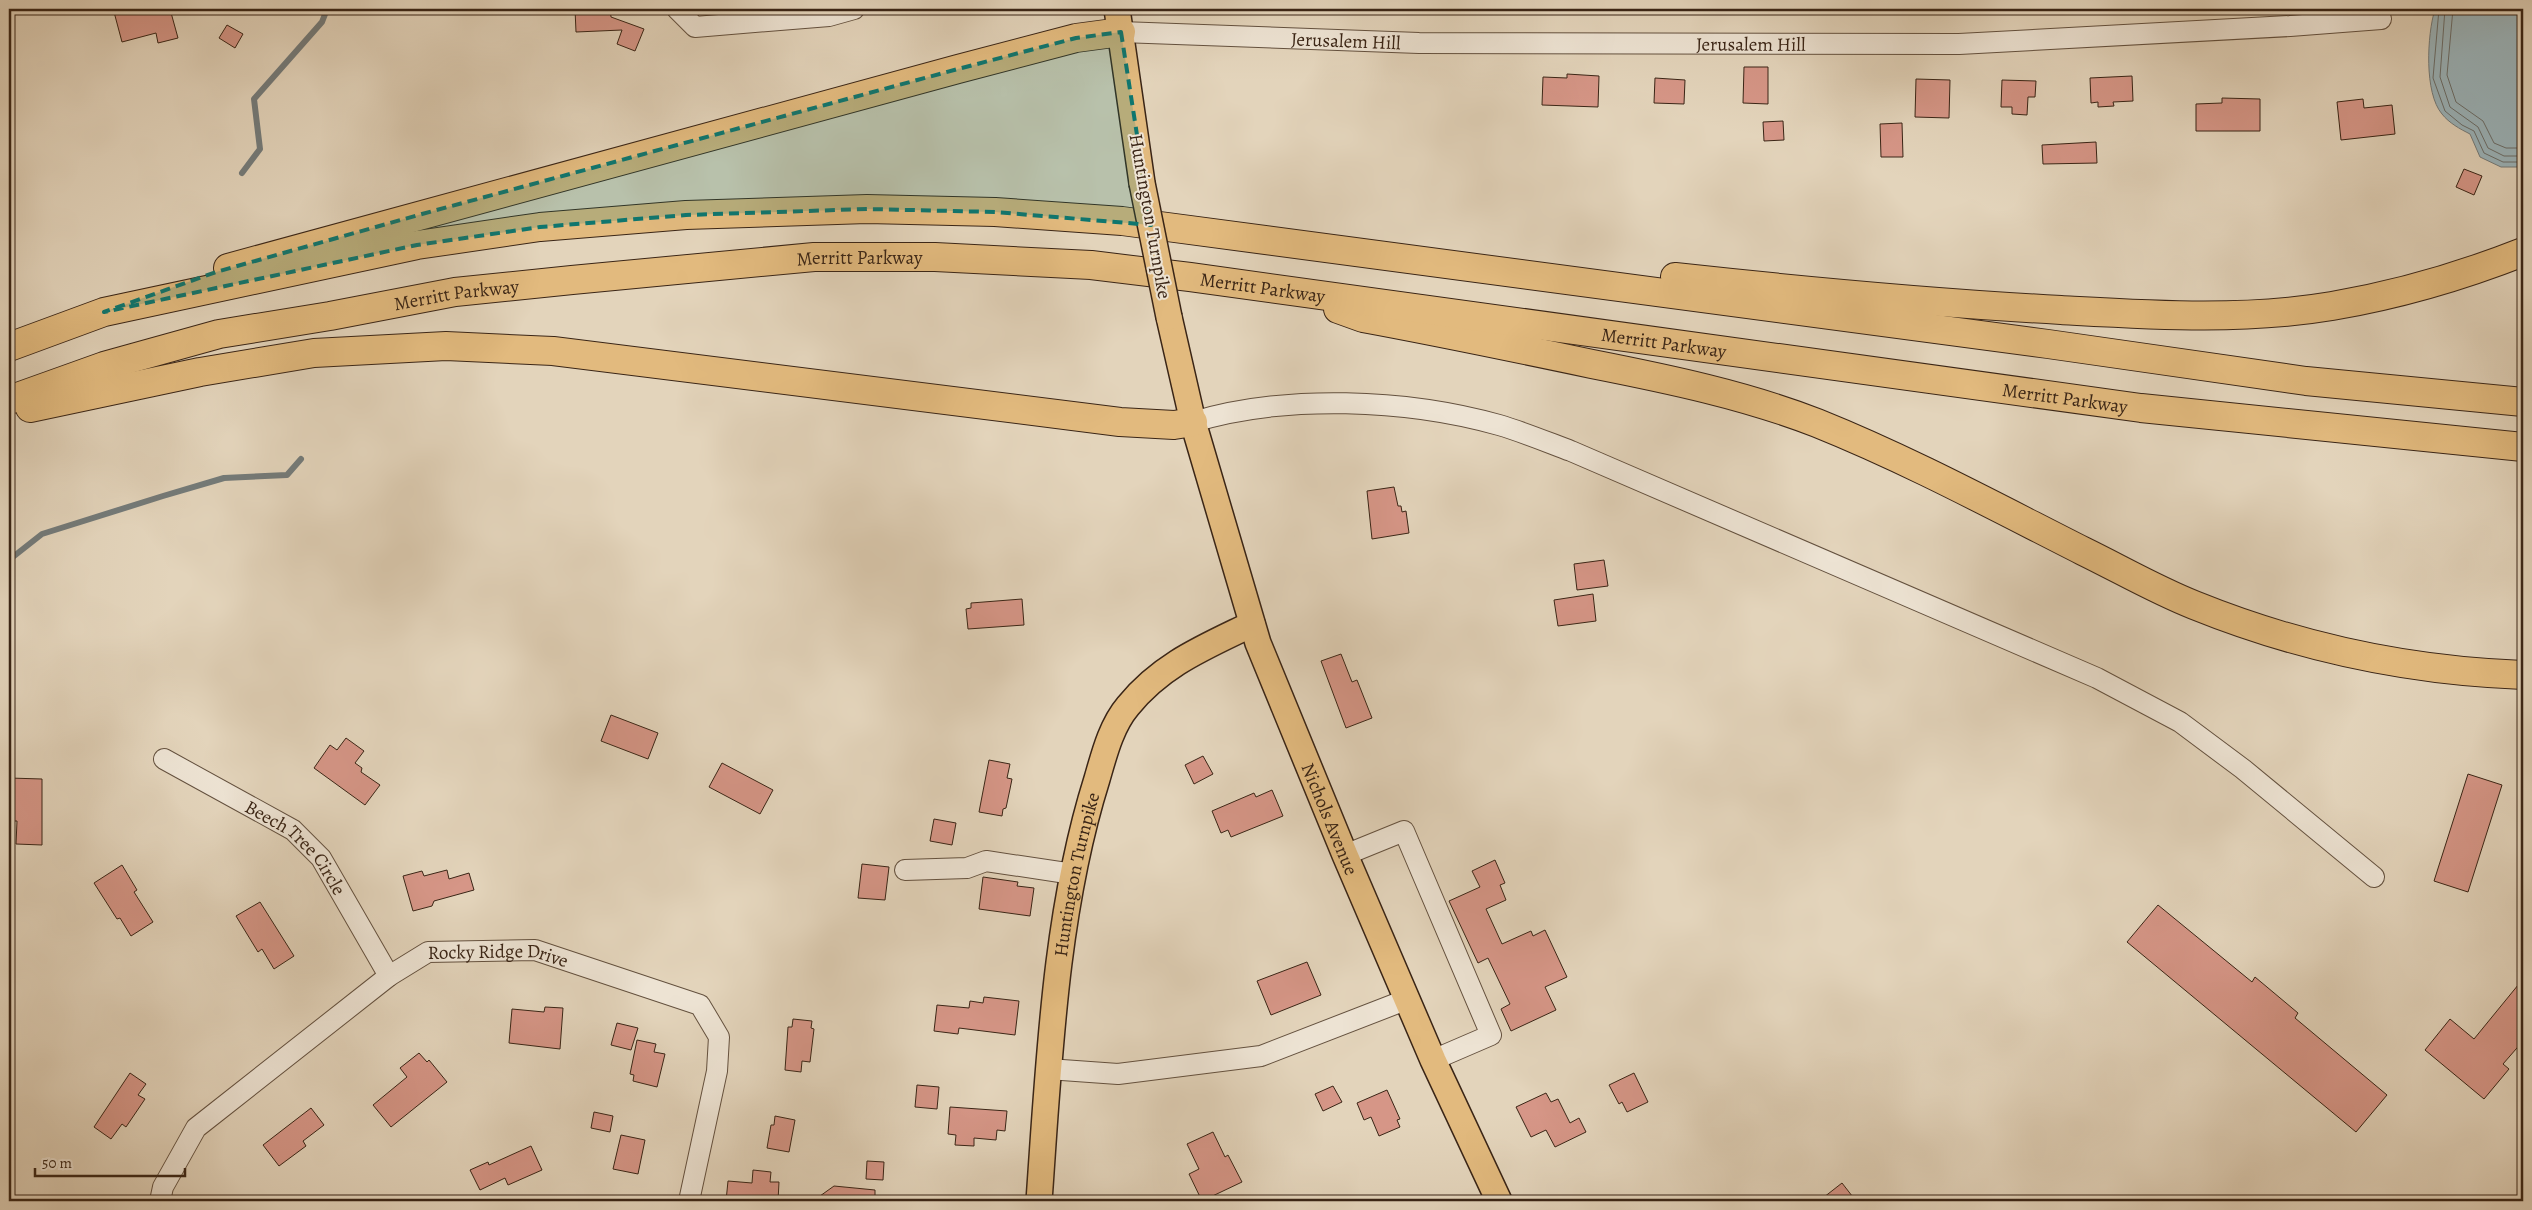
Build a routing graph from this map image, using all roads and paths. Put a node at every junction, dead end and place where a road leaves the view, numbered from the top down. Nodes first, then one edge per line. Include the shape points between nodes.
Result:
1 (677, 9) edge
2 (854, 9) edge
3 (2381, 19) dead end
4 (1119, 21) edge
5 (2523, 252) edge
6 (1387, 256) junction
7 (1282, 288) junction
8 (104, 312) junction
9 (9, 347) edge
10 (9, 400) edge
11 (2523, 402) edge
12 (9, 412) edge
13 (1193, 422) junction
14 (2523, 447) edge
15 (1252, 624) junction
16 (2523, 674) edge
17 (164, 759) dead end
18 (1345, 855) junction
19 (905, 870) dead end
20 (1073, 874) junction
21 (2374, 876) dead end
22 (389, 976) junction
23 (1408, 999) junction
24 (1433, 1060) junction
25 (1048, 1069) junction
26 (160, 1201) edge
27 (689, 1201) edge
28 (1039, 1201) edge
29 (1499, 1201) edge

1 - 2 street via 695,27 829,16
3 - 4 street, Jerusalem Hill via 1960,44 1418,43
4 - 8 highway via 1076,38 216,272
4 - 13 main road, Huntington Turnpike, bridge via 1142,183
5 - 6 highway via 2432,283 2380,296 2332,306 2225,316 2000,306 1825,293 1542,262
6 - 8 highway via 1122,221 996,212 867,209 686,215 540,227 417,245
6 - 11 highway via 2306,381
7 - 10 highway, Merritt Parkway via 1091,265 935,257 814,257 455,292 219,334 104,366
7 - 14 highway, Merritt Parkway via 2141,408
7 - 16 highway via 1363,318 1676,381 1759,403 1814,422 1927,472 2192,604 2244,624 2381,659 2433,668
8 - 9 highway
12 - 13 highway via 200,372 314,353 446,346 553,351 1120,422 1174,425
13 - 15 main road, Nichols Avenue
13 - 21 street via 1231,413 1288,407 1394,406 1500,425 1571,451 2097,678 2180,722
15 - 18 main road, Nichols Avenue
15 - 20 main road, Huntington Turnpike via 1180,659 1152,679 1126,708 1107,745 1087,809
17 - 22 street, Beech Tree Circle via 293,830 321,858
18 - 23 main road, Nichols Avenue
18 - 24 street via 1404,831 1491,1035
19 - 20 street via 967,868 986,861
20 - 25 main road, Huntington Turnpike
22 - 26 street, Rocky Ridge Drive via 196,1128 163,1188
22 - 27 street, Rocky Ridge Drive via 428,952 535,950 700,1005 718,1037 717,1071
23 - 24 main road, Nichols Avenue
23 - 25 street via 1261,1056 1118,1074
24 - 29 main road, Nichols Avenue
25 - 28 main road, Huntington Turnpike

